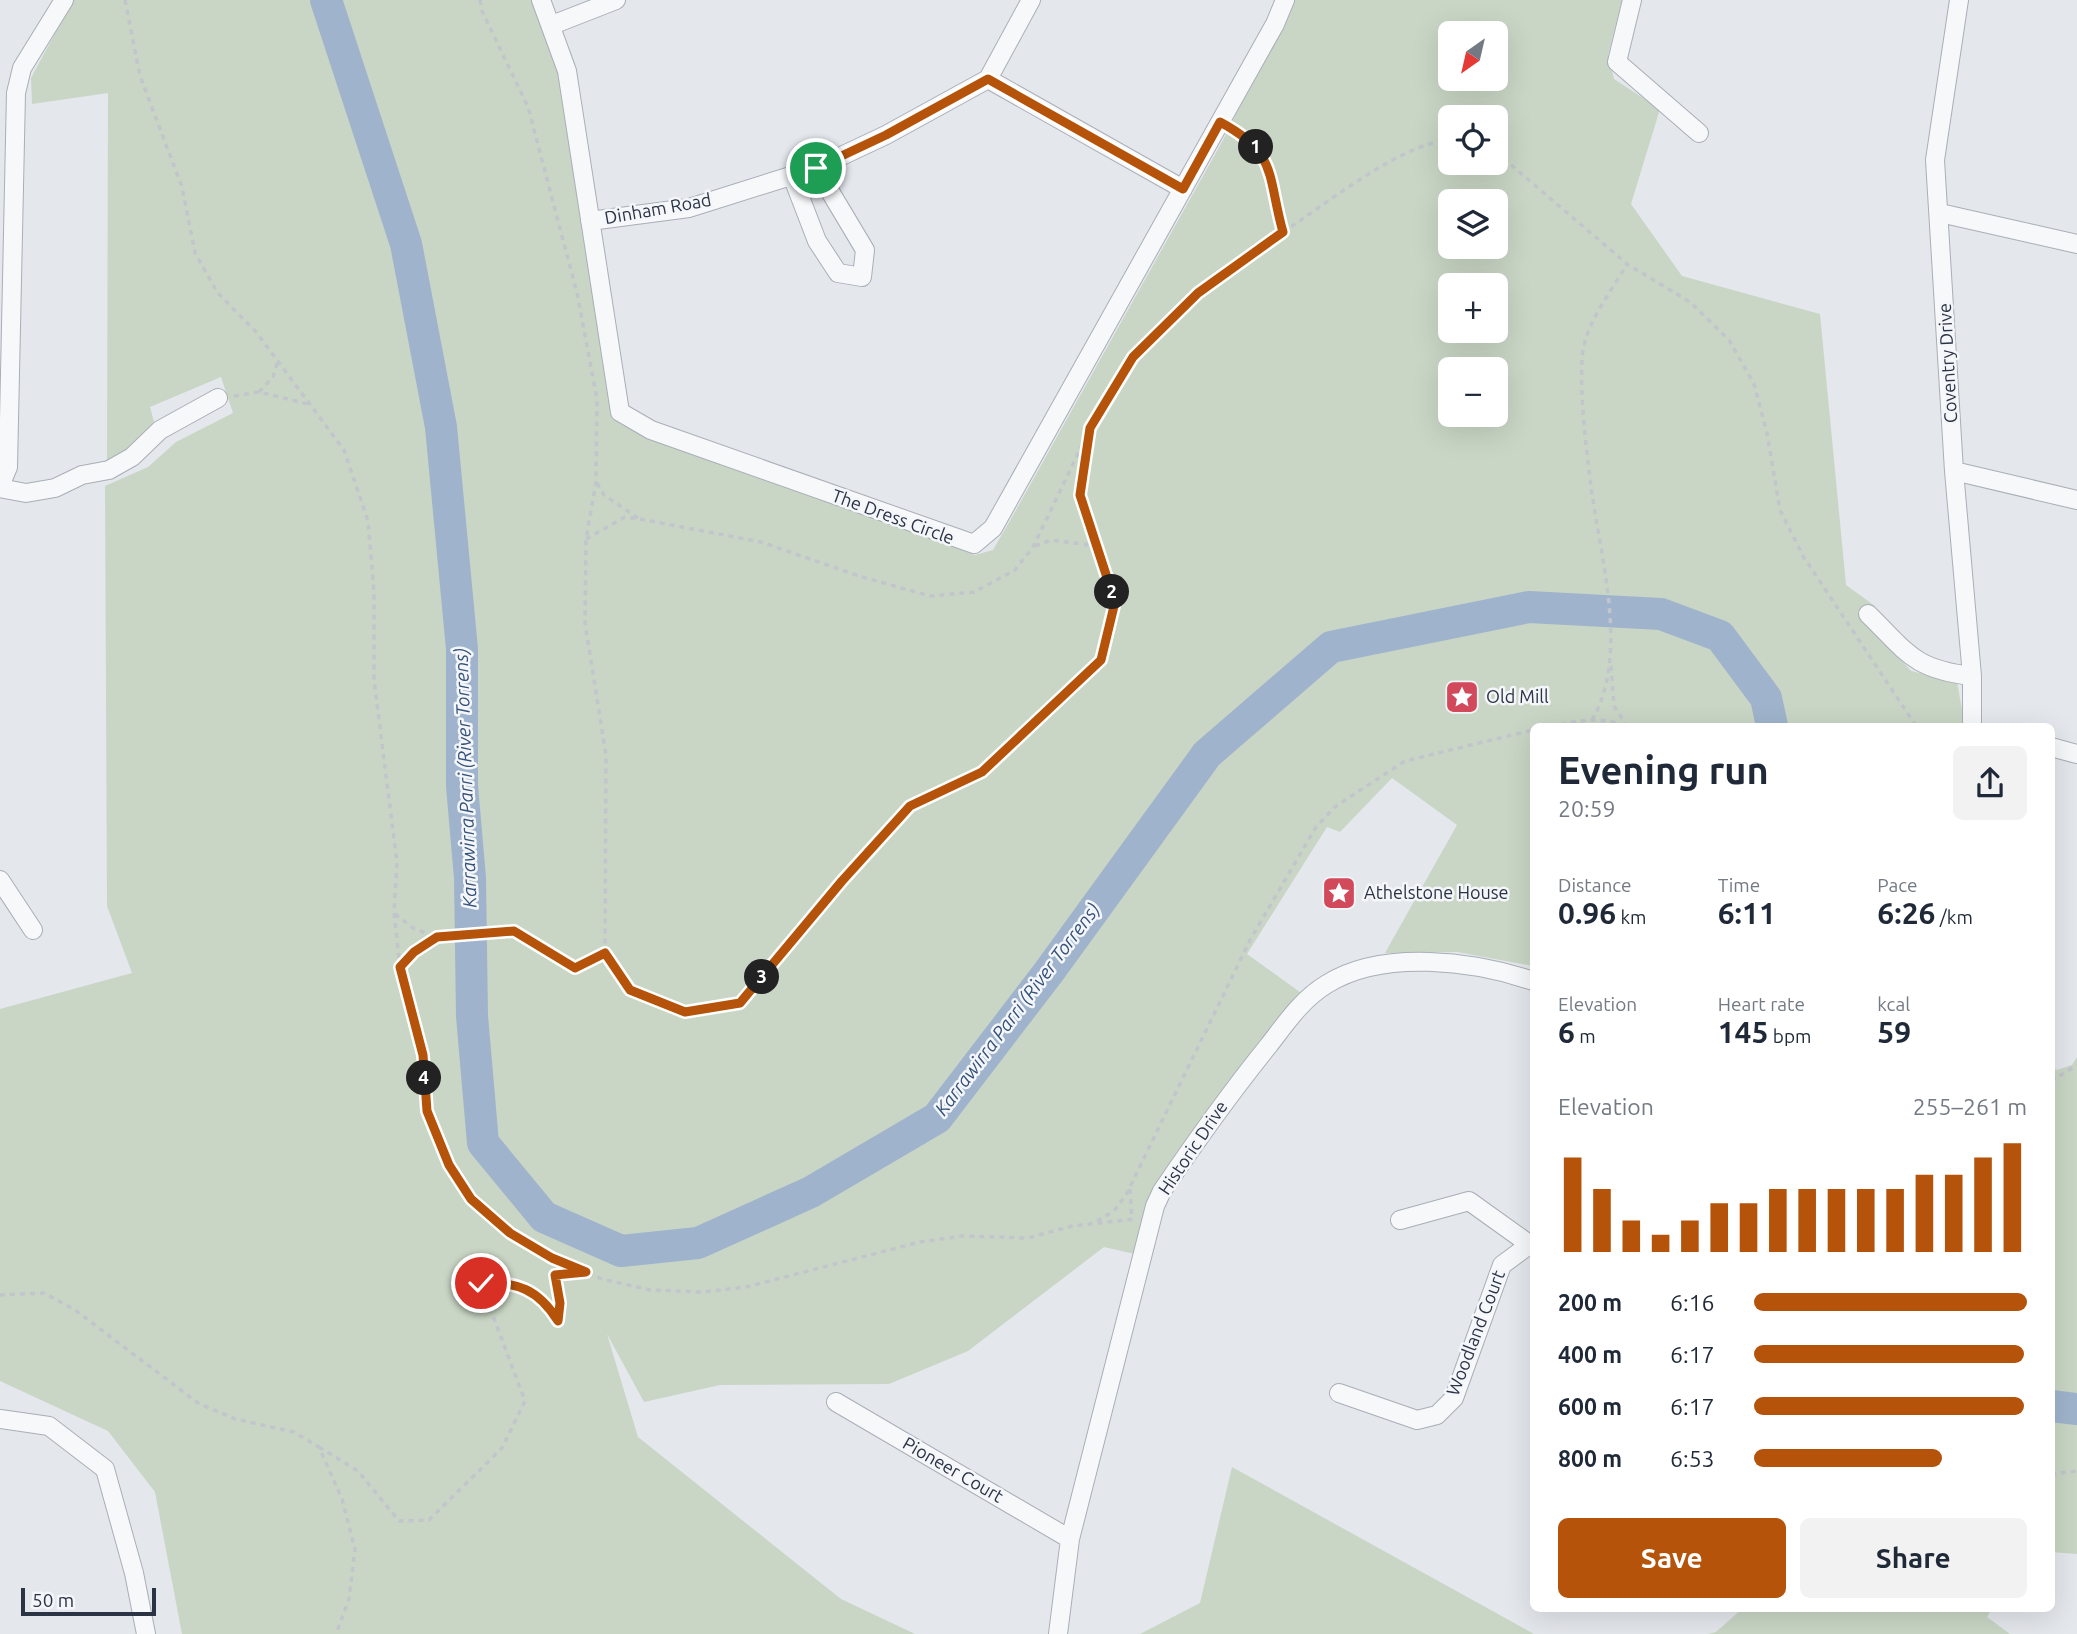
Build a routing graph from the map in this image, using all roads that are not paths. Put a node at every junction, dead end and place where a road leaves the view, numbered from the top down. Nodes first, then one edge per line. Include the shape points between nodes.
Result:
1 (64, 0) edge
2 (541, 0) edge
3 (617, 0) edge
4 (1031, 0) edge
5 (1285, 0) edge
6 (1632, 0) edge
7 (1959, 0) edge
8 (552, 25) junction
9 (988, 79) junction
10 (1699, 132) dead end
11 (816, 168) junction
12 (792, 176) junction
13 (1183, 189) junction
14 (1940, 213) junction
15 (590, 222) junction
16 (2077, 244) edge
17 (218, 398) road end
18 (1954, 471) junction
19 (0, 487) edge
20 (2077, 500) edge
21 (1868, 614) dead end
22 (1972, 676) junction
23 (1972, 723) edge
24 (2055, 748) edge
25 (2077, 754) edge
26 (0, 880) edge
27 (33, 930) dead end
28 (1530, 980) edge
29 (1400, 1220) dead end
30 (1530, 1242) edge
31 (1530, 1244) edge
32 (1339, 1393) dead end
33 (836, 1402) dead end
34 (0, 1419) edge
35 (1070, 1539) junction
36 (146, 1634) edge
37 (1058, 1634) edge

1 - 19 street via 22,68 16,93 8,467
2 - 8 street, The Dress Circle
3 - 8 street
4 - 9 street
5 - 13 street, The Dress Circle
6 - 10 street via 1617,62
7 - 14 street, Coventry Drive via 1935,160
8 - 15 street, The Dress Circle via 567,71
9 - 11 street, Dinham Road
9 - 13 street
11 - 12 street, Dinham Road
11 - 12 street via 865,250 862,277 838,274 817,241
12 - 15 street, Dinham Road via 689,208
13 - 15 street, The Dress Circle via 993,528 974,544 651,430 620,412
14 - 16 street
14 - 18 street, Coventry Drive
17 - 19 street via 160,430 132,457 109,470 26,493
18 - 20 street
18 - 22 street, Coventry Drive
21 - 22 street via 1926,668
22 - 23 street, Coventry Drive
24 - 25 street
26 - 27 street
28 - 35 street, Historic Drive via 1486,966 1419,960 1354,972 1309,996 1228,1097 1162,1191
29 - 30 street via 1469,1201
31 - 32 street, Woodland Court via 1502,1265 1454,1398 1437,1415 1417,1420
33 - 35 street, Pioneer Court
34 - 36 street via 49,1426 105,1469
35 - 37 street, Historic Drive

